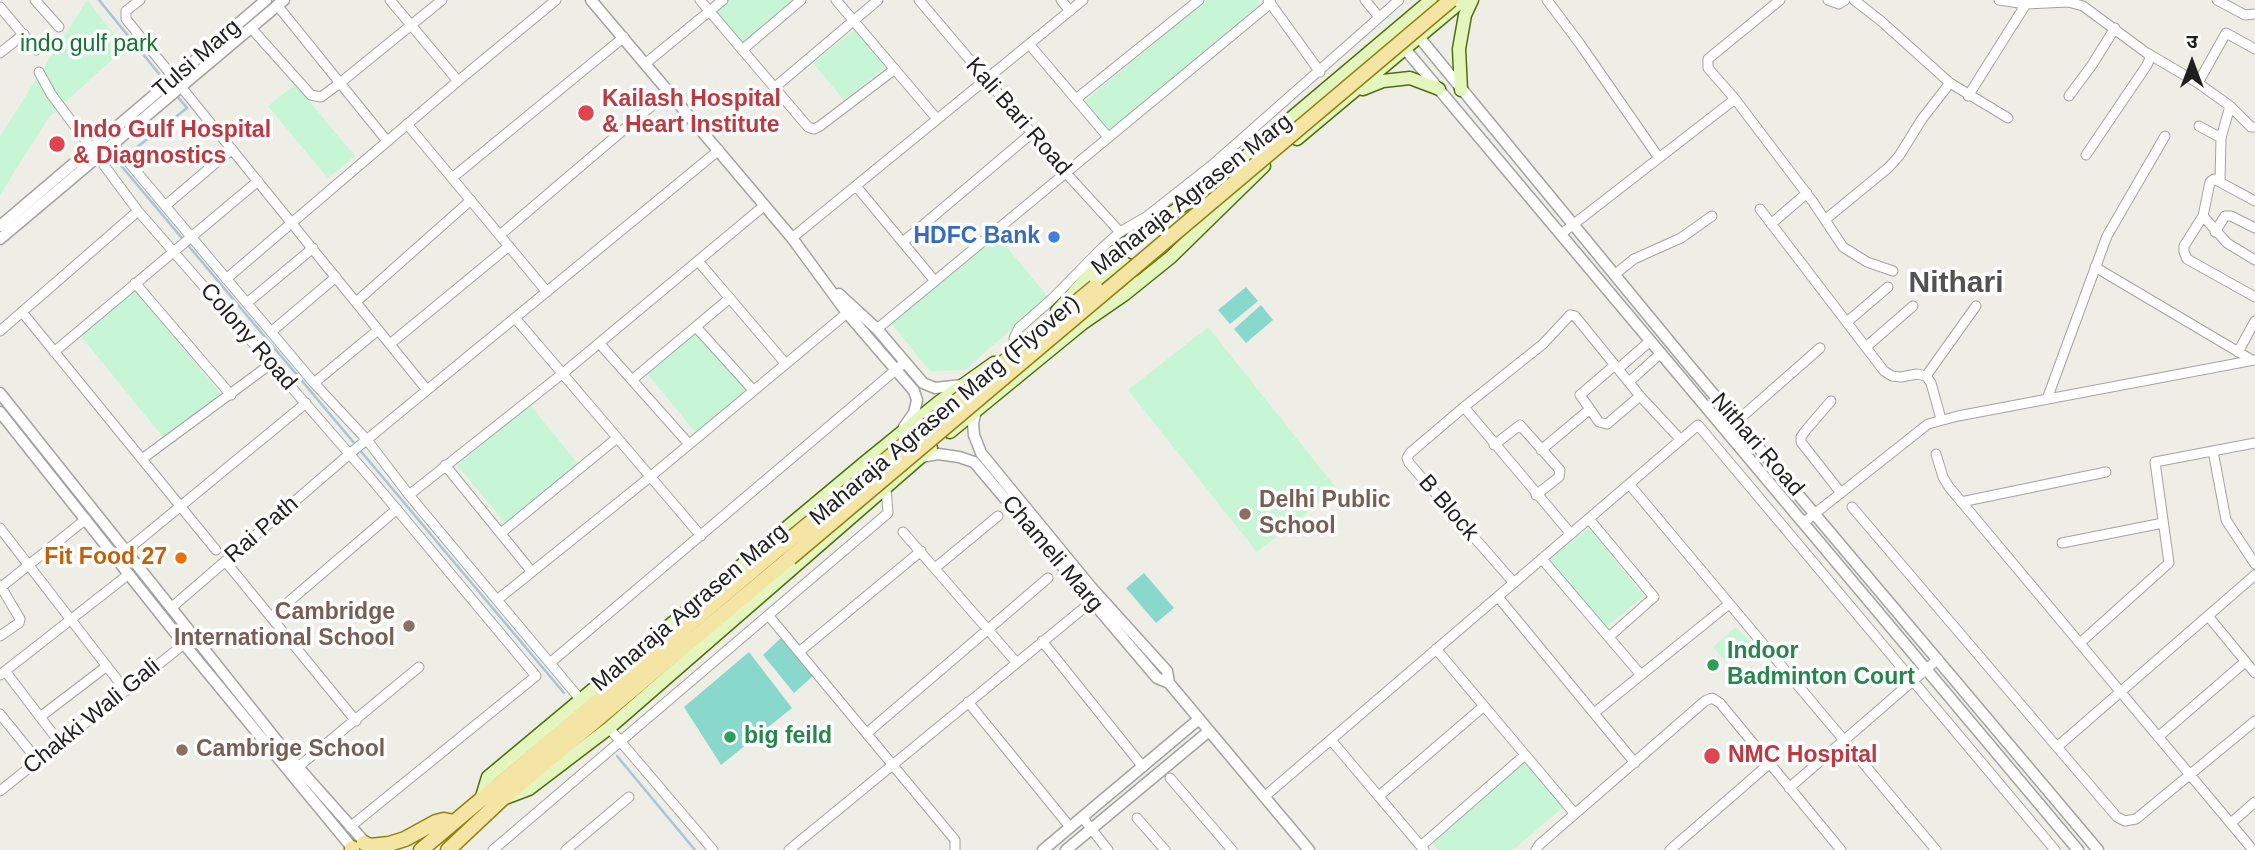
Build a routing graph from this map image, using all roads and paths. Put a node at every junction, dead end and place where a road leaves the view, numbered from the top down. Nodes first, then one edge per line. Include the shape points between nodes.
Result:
1 (36, 0) edge
2 (140, 0) edge
3 (266, 0) edge
4 (390, 0) edge
5 (442, 0) edge
6 (556, 0) edge
7 (591, 0) edge
8 (700, 0) edge
9 (723, 0) edge
10 (801, 0) edge
11 (836, 0) edge
12 (878, 0) edge
13 (919, 0) edge
14 (1061, 0) edge
15 (1083, 0) edge
16 (1199, 0) edge
17 (1364, 0) edge
18 (1399, 0) edge
19 (1431, 0) edge
20 (1437, 0) edge
21 (1451, 0) edge
22 (1463, 0) edge
23 (1472, 0) edge
24 (1546, 0) edge
25 (1780, 0) edge
26 (1828, 0) edge
27 (1845, 0) edge
28 (1853, 0) edge
29 (1999, 0) edge
30 (2217, 0) edge
31 (1269, 2) edge
32 (281, 3) edge
33 (2025, 4) junction
34 (0, 7) edge
35 (1070, 11) junction
36 (709, 12) junction
37 (2255, 14) edge
38 (1379, 17) junction
39 (854, 20) junction
40 (1406, 20) junction
41 (410, 25) junction
42 (59, 27) dead end
43 (251, 27) junction
44 (2115, 28) junction
45 (1392, 32) junction
46 (24, 34) junction
47 (624, 37) junction
48 (1418, 38) junction
49 (1029, 44) junction
50 (1406, 49) junction
51 (2255, 49) edge
52 (37, 50) dead end
53 (742, 50) junction
54 (0, 53) edge
55 (2147, 53) junction
56 (646, 63) junction
57 (895, 69) junction
58 (39, 72) dead end
59 (1320, 72) junction
60 (986, 79) junction
61 (457, 81) junction
62 (178, 83) junction
63 (340, 83) junction
64 (1950, 83) junction
65 (2198, 83) junction
66 (774, 88) junction
67 (1439, 89) junction
68 (1461, 90) junction
69 (669, 91) junction
70 (1352, 94) junction
71 (1968, 96) junction
72 (2069, 96) dead end
73 (1076, 99) junction
74 (1735, 99) junction
75 (2230, 106) junction
76 (2008, 118) dead end
77 (937, 119) junction
78 (407, 124) junction
79 (2199, 126) dead end
80 (2255, 127) edge
81 (1032, 133) junction
82 (2165, 135) dead end
83 (1108, 136) junction
84 (2221, 138) junction
85 (387, 141) junction
86 (117, 148) junction
87 (232, 149) junction
88 (719, 150) junction
89 (94, 155) junction
90 (2086, 155) dead end
91 (1659, 158) junction
92 (1065, 172) junction
93 (452, 178) junction
94 (258, 181) junction
95 (2220, 181) junction
96 (856, 186) junction
97 (1807, 193) junction
98 (471, 200) junction
99 (1190, 201) junction
100 (2255, 201) edge
101 (765, 205) junction
102 (165, 206) junction
103 (1760, 209) dead end
104 (138, 211) junction
105 (1712, 216) dead end
106 (2203, 216) junction
107 (1826, 219) junction
108 (1209, 220) junction
109 (292, 222) junction
110 (1771, 223) junction
111 (1573, 225) junction
112 (0, 226) edge
113 (2255, 228) edge
114 (1120, 232) junction
115 (2215, 232) junction
116 (1561, 234) junction
117 (500, 235) junction
118 (190, 237) junction
119 (792, 238) junction
120 (0, 239) edge
121 (903, 242) junction
122 (509, 246) junction
123 (313, 248) junction
124 (174, 250) junction
125 (2255, 260) edge
126 (698, 261) junction
127 (2095, 267) junction
128 (1893, 271) dead end
129 (1614, 275) junction
130 (336, 277) junction
131 (226, 279) junction
132 (934, 280) junction
133 (135, 283) junction
134 (829, 285) junction
135 (1888, 287) dead end
136 (1076, 290) junction
137 (547, 292) junction
138 (2255, 297) edge
139 (730, 298) junction
140 (356, 302) junction
141 (247, 303) junction
142 (1913, 306) dead end
143 (1976, 306) dead end
144 (22, 312) junction
145 (847, 313) junction
146 (514, 318) junction
147 (2255, 321) edge
148 (1847, 322) junction
149 (1083, 323) junction
150 (696, 327) junction
151 (877, 329) junction
152 (378, 330) junction
153 (0, 331) edge
154 (271, 332) junction
155 (1650, 341) junction
156 (599, 343) junction
157 (390, 344) junction
158 (1866, 347) junction
159 (1014, 348) junction
160 (1820, 348) dead end
161 (54, 352) junction
162 (2238, 352) junction
163 (1661, 353) junction
164 (2254, 360) edge
165 (272, 363) junction
166 (785, 363) junction
167 (1688, 364) junction
168 (901, 365) junction
169 (1616, 367) junction
170 (1678, 373) junction
171 (562, 374) junction
172 (1926, 376) junction
173 (632, 380) junction
174 (1629, 382) junction
175 (314, 383) junction
176 (965, 384) junction
177 (427, 390) junction
178 (753, 390) junction
179 (0, 393) edge
180 (231, 394) junction
181 (1640, 396) junction
182 (2047, 398) junction
183 (1831, 401) dead end
184 (306, 403) junction
185 (1464, 407) junction
186 (1589, 410) junction
187 (976, 411) junction
188 (0, 412) edge
189 (1941, 419) junction
190 (1737, 421) junction
191 (899, 435) junction
192 (617, 438) junction
193 (367, 440) junction
194 (1681, 440) junction
195 (2255, 443) edge
196 (690, 444) junction
197 (1494, 445) junction
198 (1541, 450) junction
199 (353, 451) junction
200 (2213, 451) junction
201 (1936, 454) dead end
202 (921, 457) junction
203 (142, 459) junction
204 (864, 463) junction
205 (445, 466) junction
206 (2106, 472) dead end
207 (650, 477) junction
208 (1629, 484) junction
209 (886, 488) junction
210 (1841, 493) junction
211 (409, 495) junction
212 (1536, 495) junction
213 (1961, 502) junction
214 (180, 506) junction
215 (1852, 507) dead end
216 (397, 509) junction
217 (1816, 513) junction
218 (998, 516) dead end
219 (86, 519) junction
220 (1588, 519) junction
221 (1803, 523) junction
222 (2163, 523) junction
223 (0, 528) edge
224 (501, 533) junction
225 (903, 533) dead end
226 (1570, 534) junction
227 (701, 536) junction
228 (2062, 543) dead end
229 (216, 550) dead end
230 (126, 551) junction
231 (921, 551) junction
232 (1542, 559) junction
233 (225, 561) junction
234 (2255, 564) edge
235 (29, 565) junction
236 (935, 568) junction
237 (532, 572) junction
238 (129, 574) junction
239 (2255, 575) edge
240 (1048, 578) dead end
241 (1514, 583) junction
242 (1, 587) edge
243 (1498, 597) junction
244 (1096, 599) junction
245 (497, 600) junction
246 (1729, 604) junction
247 (171, 608) junction
248 (769, 616) junction
249 (2207, 616) junction
250 (271, 617) junction
251 (70, 618) junction
252 (988, 629) junction
253 (0, 636) edge
254 (1609, 637) junction
255 (1042, 641) junction
256 (2080, 643) junction
257 (184, 644) junction
258 (1436, 649) junction
259 (799, 652) junction
260 (1938, 659) junction
261 (1016, 662) junction
262 (2245, 662) junction
263 (550, 663) junction
264 (107, 666) junction
265 (419, 667) dead end
266 (1926, 670) junction
267 (2, 673) edge
268 (2255, 673) edge
269 (1641, 675) junction
270 (1912, 682) junction
271 (126, 691) junction
272 (2121, 692) junction
273 (580, 699) junction
274 (968, 702) junction
275 (1484, 706) junction
276 (1594, 713) junction
277 (0, 714) edge
278 (40, 717) junction
279 (1199, 719) junction
280 (356, 721) junction
281 (2255, 721) edge
282 (609, 728) junction
283 (1209, 731) junction
284 (867, 733) junction
285 (2158, 737) junction
286 (1331, 740) junction
287 (1844, 741) junction
288 (60, 743) junction
289 (621, 743) junction
290 (2057, 747) junction
291 (1525, 755) junction
292 (540, 759) junction
293 (38, 761) junction
294 (1635, 763) junction
295 (893, 764) junction
296 (1769, 764) junction
297 (298, 767) junction
298 (1143, 767) junction
299 (2189, 775) junction
300 (1170, 778) dead end
301 (2, 785) edge
302 (1789, 788) junction
303 (629, 796) dead end
304 (1379, 796) junction
305 (1264, 797) junction
306 (481, 800) junction
307 (502, 800) junction
308 (2255, 802) edge
309 (1575, 814) junction
310 (1082, 817) junction
311 (1137, 818) dead end
312 (454, 822) junction
313 (2231, 823) junction
314 (350, 827) junction
315 (1070, 827) junction
316 (1091, 830) junction
317 (359, 848) edge
318 (1422, 848) edge
319 (1837, 849) edge
320 (421, 850) edge
321 (448, 850) edge
322 (493, 850) edge
323 (566, 850) edge
324 (713, 850) edge
325 (789, 850) edge
326 (955, 850) edge
327 (1043, 850) edge
328 (1066, 850) edge
329 (1108, 850) edge
330 (1165, 850) edge
331 (1233, 850) edge
332 (1309, 850) edge
333 (1536, 850) edge
334 (1670, 850) edge
335 (1936, 850) edge
336 (2055, 850) edge
337 (2078, 850) edge
338 (2098, 850) edge
339 (2253, 850) edge

1 - 42 street
2 - 62 street via 126,11 126,19
3 - 62 street, Tulsi Marg
4 - 41 street
5 - 41 street
6 - 61 street
7 - 47 street
8 - 36 street
9 - 36 street
10 - 53 street
11 - 39 street
12 - 39 street
13 - 60 street, Kali Bari Road
14 - 35 street
15 - 35 street
16 - 73 street
17 - 38 street
18 - 38 street
19 - 40 main road, Maharaja Agrasen Marg
20 - 292 main road, Maharaja Agrasen Marg (Flyover), bridge
21 - 292 main road, Maharaja Agrasen Marg (Flyover), bridge
22 - 48 main road, Maharaja Agrasen Marg
23 - 68 main road via 1459,49
24 - 91 street
25 - 74 street via 1708,59 1708,68
26 - 27 street via 1839,4
28 - 64 street
29 - 33 street
30 - 37 street via 2245,15
31 - 59 street
31 - 83 street
32 - 43 street, Tulsi Marg
32 - 63 street
33 - 44 street via 2068,2 2083,6
33 - 71 street
34 - 46 street
35 - 49 street
36 - 53 street
36 - 56 street
38 - 59 street
39 - 57 street
39 - 66 street
40 - 45 main road, Maharaja Agrasen Marg
40 - 48 street, Nithari Road
41 - 61 street
41 - 63 street
43 - 62 street, Tulsi Marg
43 - 63 street via 311,95 321,97
44 - 55 street
44 - 72 street
45 - 50 street
45 - 99 main road, Maharaja Agrasen Marg
46 - 52 street
46 - 54 street
47 - 56 street
47 - 93 street
48 - 50 main road, Maharaja Agrasen Marg
48 - 68 street, Nithari Road
49 - 60 street
49 - 73 street
50 - 67 street
50 - 70 main road, Maharaja Agrasen Marg
51 - 65 street via 2226,33
53 - 66 street
55 - 65 street
55 - 90 street via 2147,65
56 - 69 street
57 - 66 street via 814,129
57 - 77 street
58 - 89 street, Colony Road
59 - 114 street via 1212,165
60 - 77 street
60 - 81 street, Kali Bari Road
61 - 78 street
62 - 86 street, Tulsi Marg
62 - 87 street
62 - 89 street, Tulsi Marg
63 - 85 street
64 - 71 street
64 - 107 street via 1899,156
65 - 75 street
67 - 70 main road via 1410,78 1383,81
67 - 116 street
68 - 111 street, Nithari Road
69 - 88 street
69 - 117 street
70 - 108 main road, Maharaja Agrasen Marg via 1261,168
71 - 76 street
73 - 83 street
74 - 91 street
74 - 97 street
75 - 80 street
75 - 84 street
77 - 96 street
78 - 85 street
78 - 93 street
79 - 84 street
81 - 92 street, Kali Bari Road
81 - 121 street
82 - 127 street via 2119,214
83 - 92 street
84 - 95 street
85 - 109 street
86 - 89 street, Tulsi Marg
86 - 102 street
87 - 94 street
87 - 102 street
88 - 101 street
88 - 137 street, Rai Path
89 - 104 street, Colony Road
89 - 112 street, Tulsi Marg
89 - 120 street, Tulsi Marg
91 - 111 street
92 - 114 street, Kali Bari Road
92 - 132 street
93 - 98 street
94 - 109 street
94 - 118 street
95 - 100 street
95 - 106 street via 2210,182
96 - 119 street
96 - 121 street
97 - 107 street
97 - 110 street
98 - 117 street
98 - 140 street
99 - 108 main road via 1203,202 1209,208
99 - 136 main road, Maharaja Agrasen Marg via 1119,248
101 - 119 street
101 - 126 street
102 - 118 street
103 - 110 street
104 - 124 street, Colony Road
104 - 144 street
105 - 129 street via 1681,239 1634,259
106 - 115 street
106 - 138 street via 2184,246 2187,258
107 - 128 street via 1843,247
108 - 149 main road, Maharaja Agrasen Marg via 1171,257
109 - 123 street
109 - 131 street
110 - 148 street
111 - 116 street
111 - 129 street, Nithari Road
113 - 115 street via 2225,216
114 - 159 street via 1019,328
115 - 125 street
116 - 155 street
117 - 122 street
118 - 124 street
118 - 131 street
119 - 134 street
121 - 132 street
122 - 137 street
122 - 157 street
123 - 130 street
123 - 141 street
124 - 133 street
124 - 165 street, Colony Road
126 - 139 street
126 - 156 street
127 - 162 street
127 - 182 street
129 - 167 street, Nithari Road
130 - 140 street
130 - 154 street
131 - 141 street
132 - 151 street
133 - 161 street
133 - 180 street
134 - 145 street
134 - 151 street
135 - 148 street
136 - 149 main road via 1088,287 1116,262 1128,265 1129,279
136 - 159 main road, Maharaja Agrasen Marg
137 - 146 street, Rai Path
139 - 150 street
139 - 166 street
140 - 152 street
141 - 154 street
142 - 158 street
143 - 172 street
144 - 153 street
144 - 161 street
145 - 166 street
145 - 168 street
146 - 171 street
146 - 177 street, Rai Path
147 - 162 street
148 - 158 street
149 - 187 main road, Maharaja Agrasen Marg
150 - 173 street
150 - 178 street
151 - 168 street
152 - 157 street
152 - 175 street
154 - 175 street
155 - 163 street
155 - 169 street
156 - 171 street
156 - 173 street
157 - 177 street
158 - 172 street via 1892,376
159 - 176 main road, Maharaja Agrasen Marg
160 - 190 street
161 - 203 street
162 - 164 street
163 - 170 street
163 - 174 street
164 - 182 street
165 - 180 street
165 - 184 street, Colony Road
166 - 178 street
167 - 170 street
167 - 190 street, Nithari Road
168 - 176 street via 935,388
168 - 191 street via 916,400 914,413
168 - 227 street
169 - 174 street, B Block
169 - 185 street, B Block via 1576,316 1570,315 1543,344
169 - 186 street via 1580,395
170 - 221 street
171 - 192 street
171 - 205 street
172 - 189 street
173 - 196 street
174 - 181 street, B Block
175 - 193 street
176 - 191 main road, Maharaja Agrasen Marg
177 - 193 street, Rai Path
178 - 196 street
179 - 230 street
180 - 203 street
181 - 186 street via 1607,424
181 - 194 street, B Block
182 - 189 street
183 - 210 street via 1801,442
184 - 199 street
184 - 214 street, Colony Road
185 - 197 street
185 - 241 street, B Block via 1407,458
186 - 198 street
187 - 202 main road, Maharaja Agrasen Marg
187 - 244 street, Chameli Marg via 974,435 981,453
188 - 219 street
189 - 210 street via 1914,434
190 - 217 street, Nithari Road
191 - 204 main road, Maharaja Agrasen Marg
192 - 207 street
192 - 224 street
193 - 199 street, Rai Path
193 - 211 street
194 - 208 street
194 - 270 street via 1698,425
195 - 200 street
196 - 207 street
197 - 198 street via 1520,425
197 - 212 street
198 - 212 street via 1560,474
199 - 216 street
199 - 233 street, Rai Path
200 - 222 street via 2155,462
200 - 234 street via 2226,520
201 - 213 street via 1943,477
202 - 209 main road, Maharaja Agrasen Marg
202 - 244 street, Chameli Marg via 938,454 974,462
203 - 214 street
204 - 209 street
204 - 273 main road, Maharaja Agrasen Marg
205 - 211 street
205 - 224 street
206 - 213 street
207 - 227 street
207 - 237 street
208 - 220 street
208 - 246 street
209 - 248 street via 888,513
209 - 282 main road, Maharaja Agrasen Marg
210 - 217 street
211 - 245 street
212 - 226 street
213 - 256 street
214 - 229 street
214 - 230 street, Colony Road
215 - 290 street
216 - 250 street
216 - 314 street via 536,676
217 - 221 street
217 - 260 street, Nithari Road
218 - 236 street
219 - 235 street
219 - 238 street
220 - 226 street
220 - 254 street via 1653,594 1653,601
221 - 266 street
222 - 228 street
222 - 256 street via 2169,563
223 - 235 street
224 - 237 street
225 - 231 street
226 - 232 street
227 - 263 street
230 - 247 street
231 - 236 street
231 - 259 street
232 - 241 street
232 - 254 street
233 - 247 street, Rai Path
233 - 250 street
235 - 242 street
235 - 251 street
236 - 252 street
237 - 245 street
238 - 251 street
238 - 257 street
239 - 249 street
240 - 252 street
241 - 243 street
242 - 253 street via 20,619
243 - 258 street
243 - 276 street
244 - 255 street
244 - 279 street, Chameli Marg via 1167,671 1169,683
245 - 263 street
246 - 269 street
246 - 287 street
247 - 297 street
248 - 259 street
248 - 289 street
249 - 262 street
249 - 272 street
250 - 280 street
251 - 264 street
251 - 267 street
252 - 261 street
252 - 284 street
254 - 269 street
255 - 261 street
255 - 298 street
256 - 272 street
257 - 271 street, Chakki Wali Gali
257 - 317 street
258 - 275 street
258 - 286 street
259 - 284 street
260 - 266 street
260 - 338 street, Nithari Road
261 - 274 street
262 - 268 street
262 - 285 street
263 - 273 street
264 - 271 street
264 - 278 street
265 - 280 street
266 - 270 street
266 - 337 street
267 - 278 street
269 - 276 street
270 - 287 street
270 - 336 street
271 - 288 street, Chakki Wali Gali
272 - 285 street
272 - 290 street
273 - 306 main road, Maharaja Agrasen Marg via 488,777
274 - 295 street
274 - 315 street
275 - 291 street
275 - 304 street
276 - 294 street
277 - 293 street
278 - 288 street
279 - 283 street, Chameli Marg
279 - 298 street
280 - 297 street
281 - 299 street
282 - 289 street
282 - 307 main road, Maharaja Agrasen Marg via 529,789
283 - 305 street, Chameli Marg
283 - 316 street
284 - 295 street
285 - 299 street
286 - 304 street
286 - 305 street
287 - 302 street
287 - 335 street
288 - 293 street, Chakki Wali Gali
289 - 322 street
289 - 324 street
290 - 299 street via 2125,821 2136,819
291 - 309 street
291 - 318 street
292 - 306 main road, Maharaja Agrasen Marg (Flyover)
292 - 307 main road, Maharaja Agrasen Marg (Flyover)
293 - 301 street, Chakki Wali Gali
294 - 296 street via 1713,698
294 - 309 street
295 - 325 street
295 - 326 street via 955,840
296 - 302 street
296 - 334 street
297 - 314 street
298 - 310 street
299 - 313 street
300 - 331 street
302 - 319 street
303 - 323 street
304 - 318 street
305 - 332 street, Chameli Marg
306 - 312 main road, Maharaja Agrasen Marg (Flyover)
307 - 321 main road
308 - 313 street
309 - 333 street
310 - 315 street
310 - 316 street
311 - 330 street
312 - 317 main road via 436,822 405,839
312 - 320 main road
313 - 339 street
314 - 317 street
315 - 327 street
316 - 328 street
316 - 329 street

